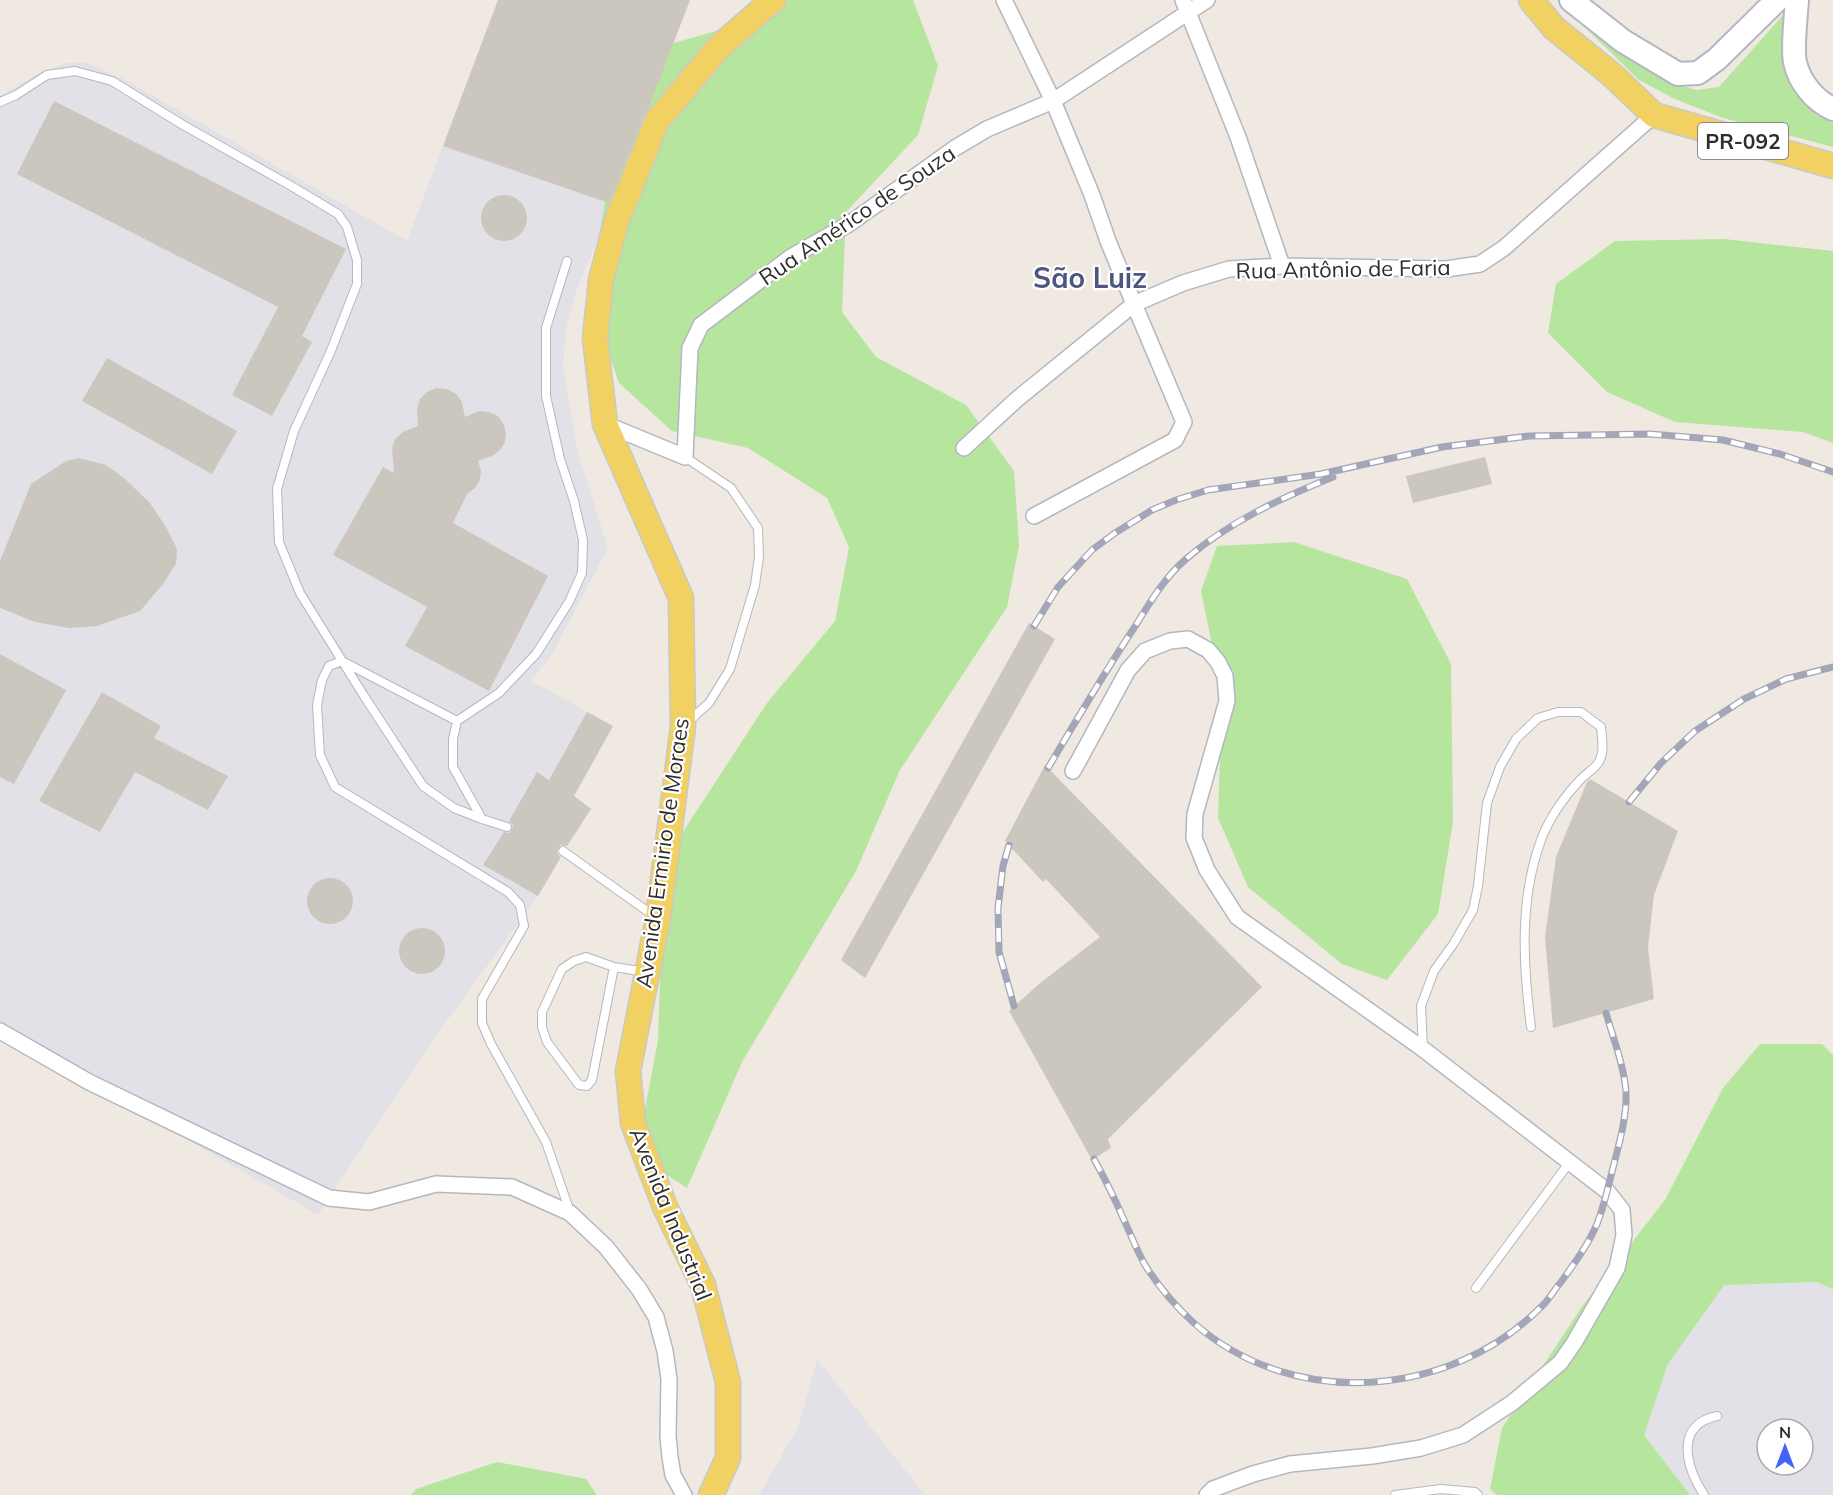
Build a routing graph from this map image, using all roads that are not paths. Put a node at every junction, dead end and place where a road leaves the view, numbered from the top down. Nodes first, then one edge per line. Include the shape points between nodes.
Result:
1 (1004, 0) edge
2 (1207, 0) edge
3 (1531, 0) edge
4 (1571, 0) edge
5 (1777, 0) edge
6 (1797, 0) edge
7 (769, 2) edge
8 (1186, 6) edge
9 (1053, 101) junction
10 (0, 102) edge
11 (1833, 109) edge
12 (1653, 115) junction
13 (1833, 166) edge
14 (567, 261) dead end
15 (1282, 266) junction
16 (1134, 304) junction
17 (605, 424) junction
18 (964, 448) dead end
19 (684, 458) junction
20 (1034, 516) dead end
21 (342, 661) junction
22 (457, 721) junction
23 (683, 728) junction
24 (1073, 771) dead end
25 (482, 819) junction
26 (507, 827) dead end
27 (564, 851) dead end
28 (658, 918) junction
29 (614, 967) junction
30 (647, 973) junction
31 (1531, 1027) dead end
32 (0, 1031) edge
33 (1423, 1049) junction
34 (628, 1071) joint
35 (1569, 1163) junction
36 (570, 1213) junction
37 (1476, 1288) dead end
38 (1717, 1416) dead end
39 (684, 1495) edge
40 (711, 1495) edge
41 (1207, 1495) edge
42 (1395, 1495) edge
43 (1478, 1495) edge
44 (1704, 1495) edge

1 - 9 street
2 - 8 street, Rua Américo de Souza
3 - 12 main road, PR-092 via 1554,28 1611,74
4 - 5 street via 1623,41 1678,74 1698,73 1717,59
6 - 11 street via 1794,61 1803,84
7 - 17 main road via 719,46 657,121 616,223 601,280 595,339
8 - 9 street, Rua Américo de Souza
8 - 15 street via 1238,137
9 - 16 street
9 - 19 street, Rua Américo de Souza via 987,129 955,148 849,224 791,257 701,325 690,348
10 - 21 lane via 47,75 75,71 112,81 338,214 347,227 357,260 357,284 294,431 277,489 279,542 300,593
12 - 13 main road, PR-092
12 - 15 street, Rua Antônio de Faria via 1504,248 1480,264 1446,269
14 - 22 lane via 546,328 546,396 583,540 582,573 569,602 536,654 499,693
15 - 16 street, Rua Antônio de Faria via 1229,269 1182,283
16 - 18 street, Rua Antônio de Faria via 1016,400
16 - 20 street via 1184,422 1175,440
17 - 19 street
17 - 23 main road, Avenida Ermirio de Moraes via 681,598
19 - 23 lane via 731,488 758,528 759,556 755,585 730,669 709,703
21 - 22 lane
21 - 25 lane via 423,786 454,808
21 - 36 lane via 329,666 317,705 320,755 335,787 508,892 520,905 524,926 482,999 482,1023 546,1142
22 - 25 lane via 453,766
23 - 28 main road, Avenida Ermirio de Moraes
24 - 33 street via 1128,670 1145,651 1188,639 1208,650 1225,676 1227,701 1195,814 1194,838 1207,870 1237,916
25 - 26 lane
27 - 28 lane
28 - 30 main road, Avenida Ermirio de Moraes
29 - 29 lane via 586,957 574,961 562,969 542,1012 547,1042 579,1086 587,1086 592,1080
29 - 30 lane
30 - 34 main road, Avenida Ermirio de Moraes
31 - 33 lane via 1524,974 1524,923 1532,875 1552,816 1599,762 1603,746 1601,728 1581,712 1558,712 1538,718 1516,739 1500,766 1487,803 1473,910 1434,971 1422,1006
32 - 36 street via 89,1082 329,1198 369,1202 436,1184 512,1187
33 - 35 street
34 - 40 main road, Avenida Industrial via 633,1123 665,1207 703,1285 728,1382 728,1458
35 - 37 lane
35 - 41 street via 1607,1191 1622,1210 1624,1236 1617,1268 1560,1363 1512,1403 1463,1435 1411,1450 1290,1464 1253,1473
36 - 39 street via 606,1247 656,1317 669,1379 670,1457
38 - 44 lane via 1696,1426 1687,1440 1688,1461
42 - 43 lane via 1441,1489

